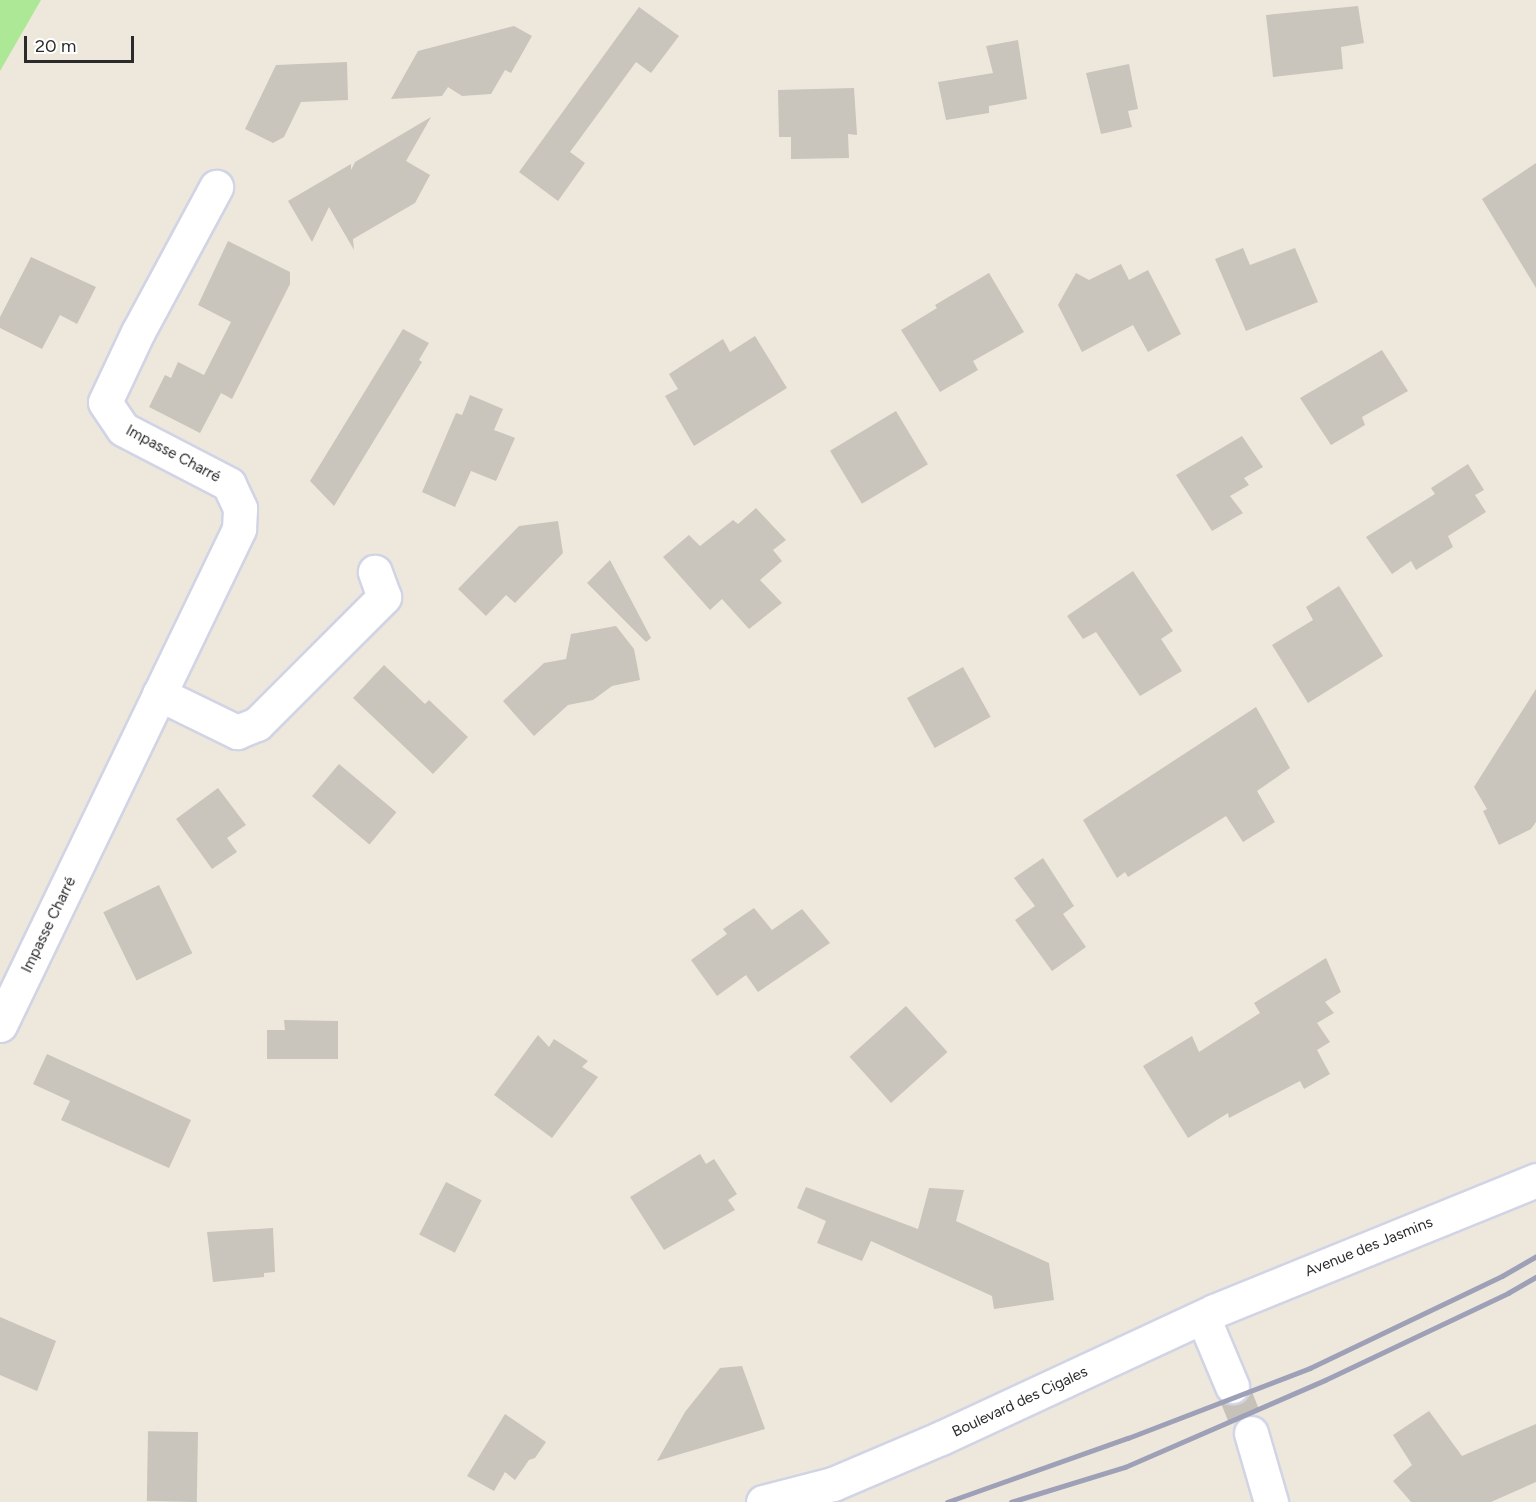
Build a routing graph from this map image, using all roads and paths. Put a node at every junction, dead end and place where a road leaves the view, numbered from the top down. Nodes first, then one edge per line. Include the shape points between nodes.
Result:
1 (216, 187) dead end
2 (375, 572) dead end
3 (159, 694) junction
4 (0, 1025) edge
5 (1536, 1180) edge
6 (1203, 1317) junction
7 (1232, 1386) tunnel mouth
8 (1251, 1433) tunnel mouth
9 (763, 1502) edge
10 (1271, 1502) edge

1 - 3 street, Impasse Charré via 105,402 123,429 229,484 240,508 239,529
2 - 3 street via 384,597 257,724 237,732
3 - 4 street, Impasse Charré
5 - 6 street, Avenue des Jasmins
6 - 7 street
6 - 9 street, Boulevard des Cigales via 833,1484
8 - 10 street

